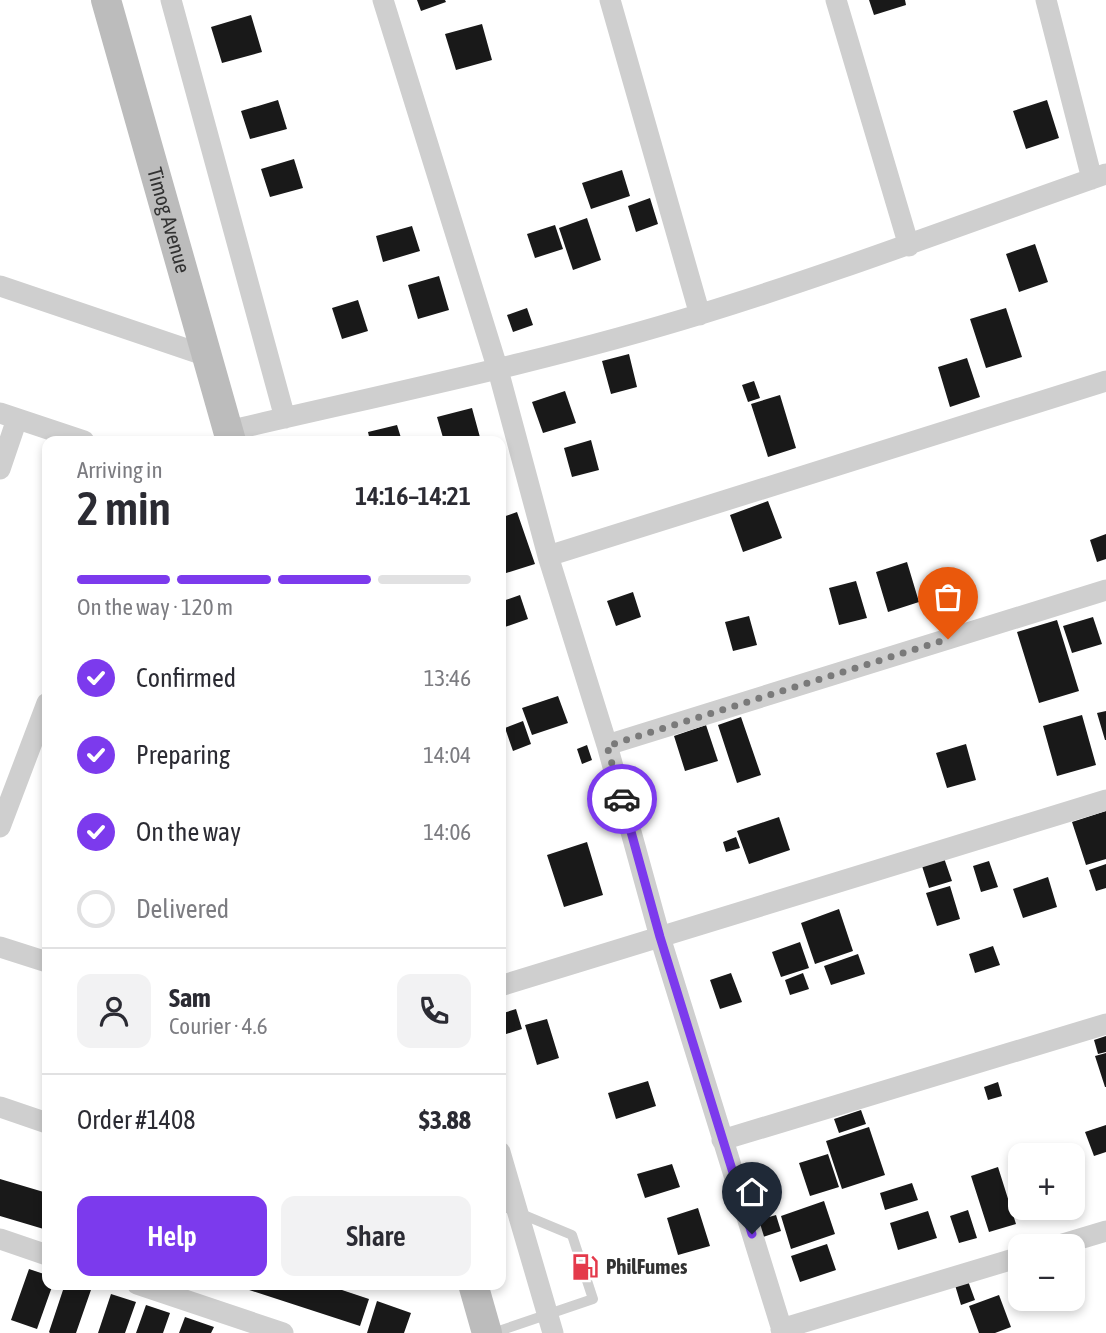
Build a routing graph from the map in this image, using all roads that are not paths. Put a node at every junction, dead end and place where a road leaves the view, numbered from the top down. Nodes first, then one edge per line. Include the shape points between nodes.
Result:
1 (106, 0) edge
2 (171, 0) edge
3 (383, 0) edge
4 (610, 0) edge
5 (836, 0) edge
6 (1046, 0) edge
7 (1099, 177) edge
8 (909, 246) junction
9 (0, 286) edge
10 (700, 315) junction
11 (207, 356) junction
12 (498, 370) junction
13 (1106, 382) edge
14 (9, 416) edge
15 (285, 418) junction
16 (69, 436) edge
17 (230, 436) edge
18 (0, 469) edge
19 (548, 556) junction
20 (1106, 590) edge
21 (42, 716) edge
22 (607, 746) junction
23 (1106, 800) edge
24 (0, 827) edge
25 (660, 937) junction
26 (0, 947) edge
27 (42, 960) edge
28 (506, 984) edge
29 (1106, 1024) edge
30 (0, 1107) edge
31 (42, 1121) edge
32 (722, 1140) junction
33 (506, 1189) edge
34 (509, 1208) edge
35 (1106, 1231) edge
36 (1085, 1237) edge
37 (0, 1239) edge
38 (42, 1253) edge
39 (1008, 1261) edge
40 (154, 1290) edge
41 (475, 1290) edge
42 (550, 1324) edge
43 (782, 1331) edge
44 (282, 1333) edge
45 (487, 1333) edge
46 (493, 1333) edge

1 - 11 main road, Timog Avenue
2 - 15 street
3 - 12 street
4 - 10 street
5 - 8 street
6 - 7 street
7 - 8 street
8 - 10 street
9 - 11 street
10 - 12 street
11 - 17 main road, Timog Avenue
12 - 15 street
12 - 19 street
13 - 19 street
14 - 16 street
14 - 18 street
15 - 17 street
19 - 22 street
20 - 22 street
21 - 24 street
22 - 25 street
23 - 25 street
25 - 28 street
25 - 32 street
26 - 27 street
29 - 32 street
30 - 31 street
32 - 43 street
33 - 34 street
34 - 42 street
34 - 42 lane via 572,1235 593,1299
35 - 36 street
37 - 38 street
39 - 43 street
40 - 44 street
41 - 45 main road
42 - 46 lane

